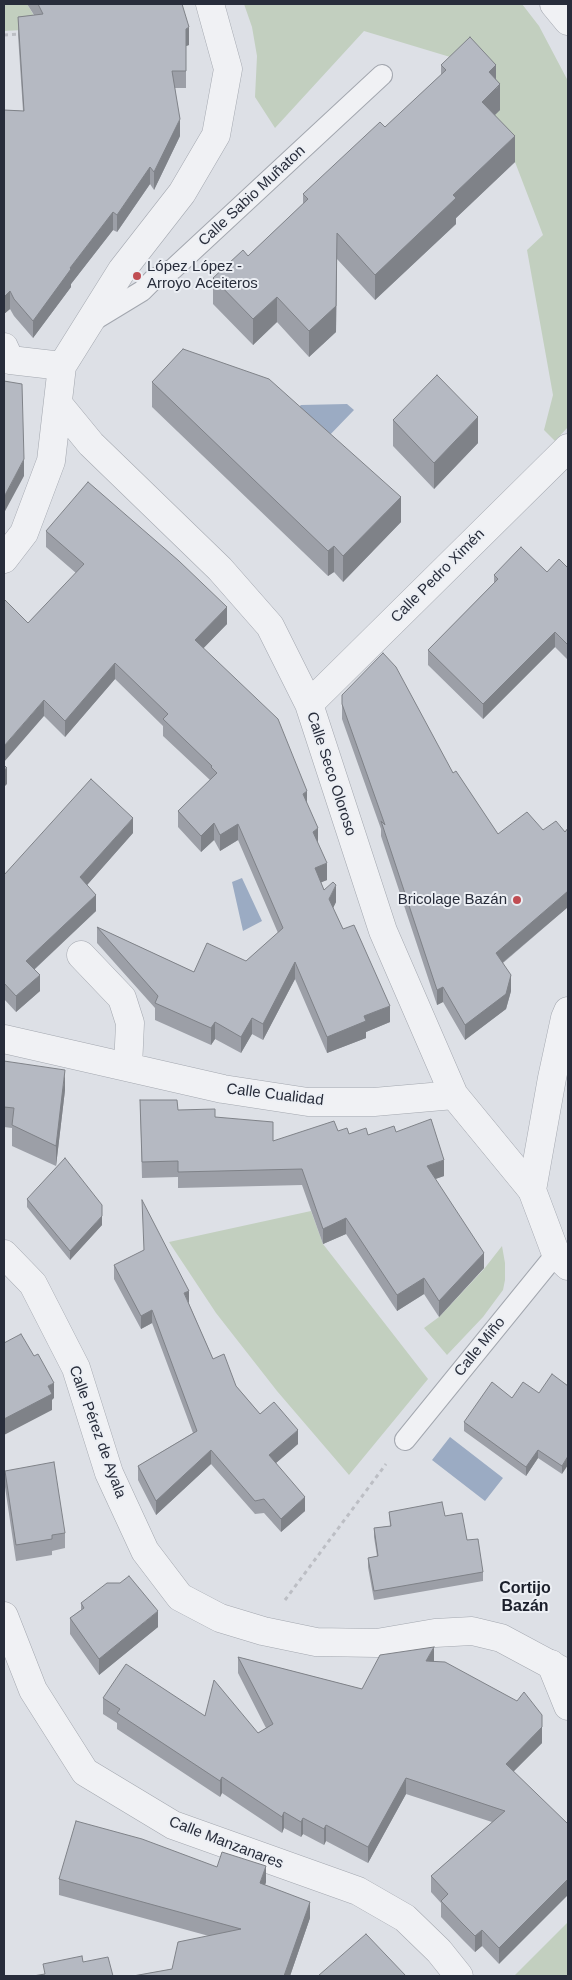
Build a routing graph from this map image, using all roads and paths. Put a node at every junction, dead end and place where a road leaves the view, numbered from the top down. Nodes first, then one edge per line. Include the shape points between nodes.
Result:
1 (210, 4) edge
2 (554, 4) edge
3 (568, 21) edge
4 (23, 34) edge
5 (4, 35) edge
6 (382, 75) dead end
7 (89, 324) junction
8 (6, 356) edge
9 (62, 366) junction
10 (59, 405) junction
11 (568, 448) edge
12 (4, 559) edge
13 (309, 704) junction
14 (81, 955) dead end
15 (568, 1011) edge
16 (4, 1039) edge
17 (128, 1067) junction
18 (454, 1095) junction
19 (532, 1190) junction
20 (4, 1254) edge
21 (562, 1260) edge
22 (405, 1440) dead end
23 (383, 1467) dead end
24 (281, 1605) dead end
25 (4, 1616) edge
26 (560, 1669) edge
27 (568, 1706) edge
28 (459, 1976) edge

1 - 7 street via 228,70 216,135 182,193 122,270
2 - 3 street
4 - 5 path
6 - 7 lane, Calle Sabio Muñaton via 173,269
7 - 9 street
8 - 9 street
9 - 10 street
10 - 12 street via 51,460 24,533
10 - 13 street, Calle Seco Oloroso via 90,444 220,569 270,626
11 - 13 street, Calle Pedro Ximén
13 - 18 street, Calle Seco Oloroso via 383,931
14 - 17 street via 122,998 130,1023
15 - 19 street
16 - 17 street, Calle Cualidad
17 - 18 street, Calle Cualidad via 223,1089 308,1102 374,1102
18 - 19 street, Calle Seco Oloroso
19 - 21 street
20 - 26 street, Calle Pérez de Ayala via 33,1284 76,1368 109,1473 145,1551 180,1597 220,1618 316,1642 377,1643 472,1630 501,1638
21 - 22 lane, Calle Miño
23 - 24 path
25 - 28 street, Calle Manzanares via 33,1690 85,1772 173,1825 358,1891 405,1918
26 - 27 street

